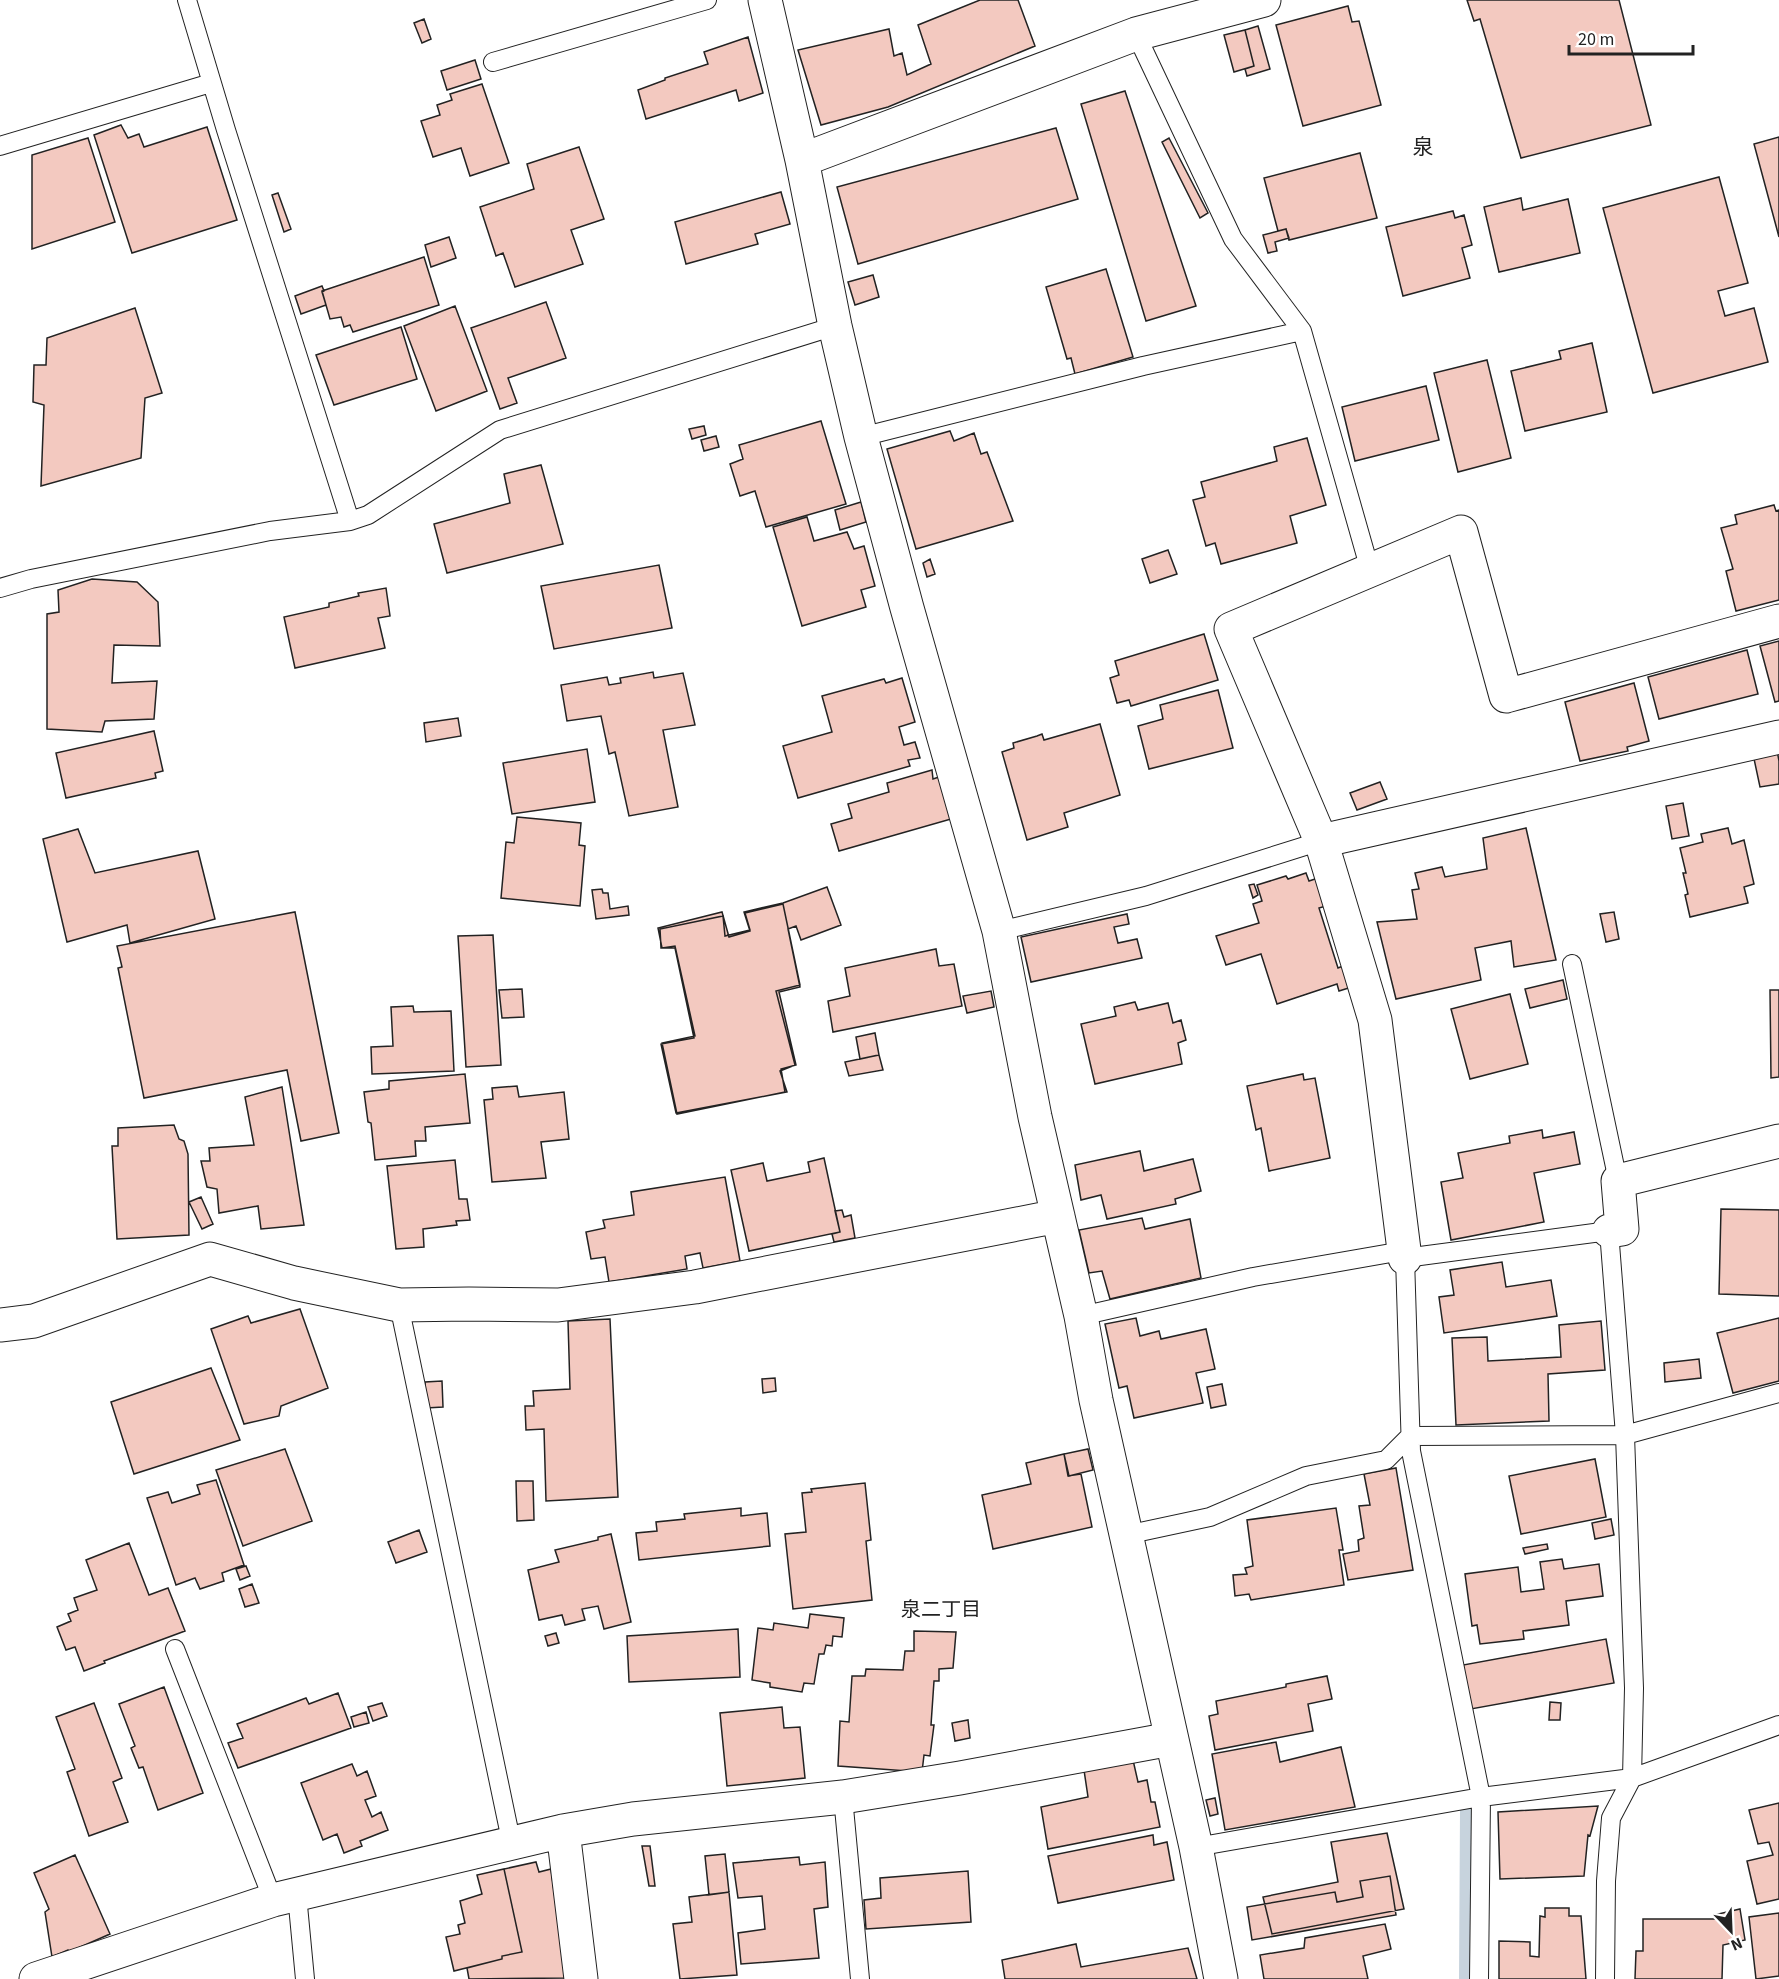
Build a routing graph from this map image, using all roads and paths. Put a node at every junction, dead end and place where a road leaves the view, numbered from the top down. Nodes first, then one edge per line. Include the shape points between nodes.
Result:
1 (187, 0) edge
2 (707, 0) edge
3 (765, 0) edge
4 (1264, 0) edge
5 (1136, 34) junction
6 (494, 62) dead end
7 (211, 83) junction
8 (0, 146) edge
9 (802, 160) junction
10 (835, 326) junction
11 (1302, 331) junction
12 (861, 437) junction
13 (350, 521) junction
14 (1370, 570) junction
15 (0, 588) edge
16 (1779, 621) edge
17 (1779, 737) edge
18 (1321, 841) junction
19 (999, 931) junction
20 (1572, 964) dead end
21 (1779, 1141) edge
22 (1618, 1181) junction
23 (1058, 1216) junction
24 (1609, 1231) junction
25 (1404, 1258) junction
26 (399, 1305) junction
27 (1081, 1316) junction
28 (0, 1324) edge
29 (1779, 1393) edge
30 (1625, 1435) junction
31 (1410, 1436) junction
32 (1126, 1535) junction
33 (175, 1648) dead end
34 (1779, 1725) edge
35 (1171, 1738) junction
36 (1632, 1778) junction
37 (843, 1797) junction
38 (1481, 1797) junction
39 (563, 1832) junction
40 (512, 1845) junction
41 (1196, 1847) junction
42 (285, 1897) junction
43 (36, 1979) edge
44 (305, 1979) edge
45 (581, 1979) edge
46 (860, 1979) edge
47 (1221, 1979) edge
48 (1479, 1979) edge
49 (1605, 1979) edge

1 - 7 lane
2 - 6 lane
3 - 9 street
4 - 5 street
5 - 9 street
5 - 11 lane via 1233,239
7 - 8 lane
7 - 13 lane
9 - 10 street
10 - 12 street
10 - 13 lane via 500,430 368,514
11 - 12 lane via 1143,366
11 - 14 lane
12 - 19 street
13 - 15 lane via 270,531
14 - 16 street via 1461,532 1506,696
14 - 18 street via 1231,629
17 - 18 street
18 - 19 lane via 1146,896
18 - 25 street via 1375,1020
19 - 23 street
20 - 22 lane
21 - 22 street
22 - 24 street via 1622,1229
23 - 26 street via 695,1287 558,1305
23 - 27 street
24 - 25 lane
24 - 30 lane
25 - 27 lane via 1391,1253 1264,1275
25 - 31 lane
26 - 28 street via 294,1283 210,1259 34,1321
26 - 40 lane
27 - 32 street
29 - 30 lane
30 - 31 lane
30 - 36 lane via 1634,1688
31 - 32 lane via 1386,1460 1306,1476 1210,1517
31 - 38 lane
32 - 35 street
33 - 42 lane
34 - 36 lane
35 - 37 street
35 - 41 street
36 - 38 lane
36 - 49 lane via 1611,1818
37 - 39 street via 633,1819
37 - 46 lane
38 - 41 lane
38 - 48 lane
39 - 40 street
39 - 45 street
40 - 42 street
41 - 47 street
42 - 43 street
42 - 44 lane

